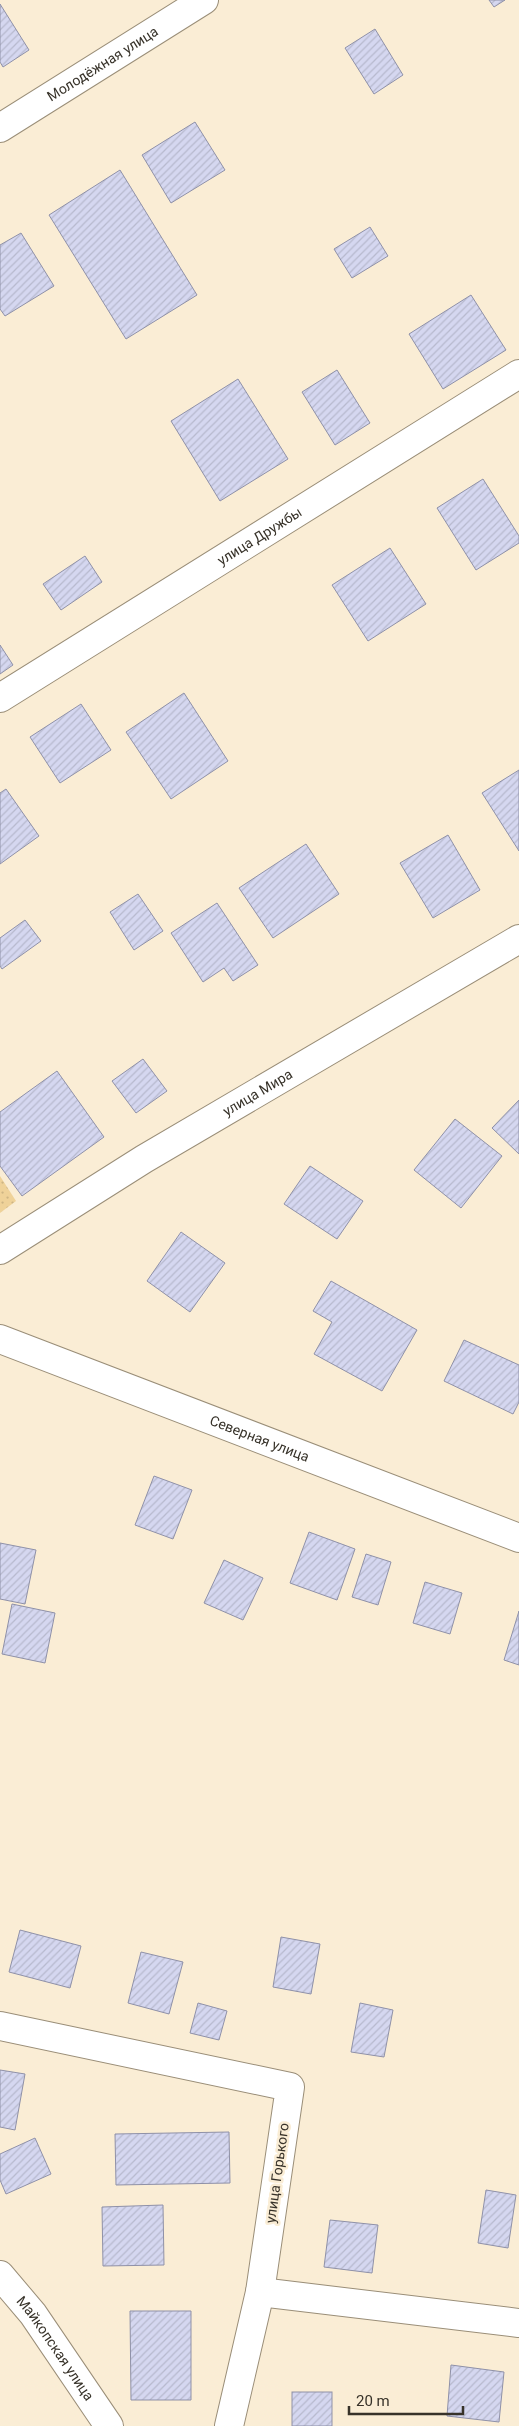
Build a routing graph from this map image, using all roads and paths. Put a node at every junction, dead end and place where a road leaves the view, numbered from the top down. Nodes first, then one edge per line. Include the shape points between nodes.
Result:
1 (204, 0) edge
2 (0, 128) edge
3 (519, 374) edge
4 (0, 698) edge
5 (519, 939) edge
6 (0, 1250) edge
7 (0, 1339) edge
8 (519, 1538) edge
9 (0, 2026) edge
10 (0, 2275) edge
11 (260, 2292) junction
12 (519, 2323) edge
13 (109, 2426) edge
14 (229, 2426) edge

1 - 2 street, Молодёжная улица
3 - 4 street, улица Дружбы
5 - 6 street, улица Мира via 144,1159
7 - 8 street, Северная улица
9 - 11 street, улица Горького via 290,2087
10 - 13 street, Майкопская улица via 33,2314
11 - 12 street
11 - 14 street

